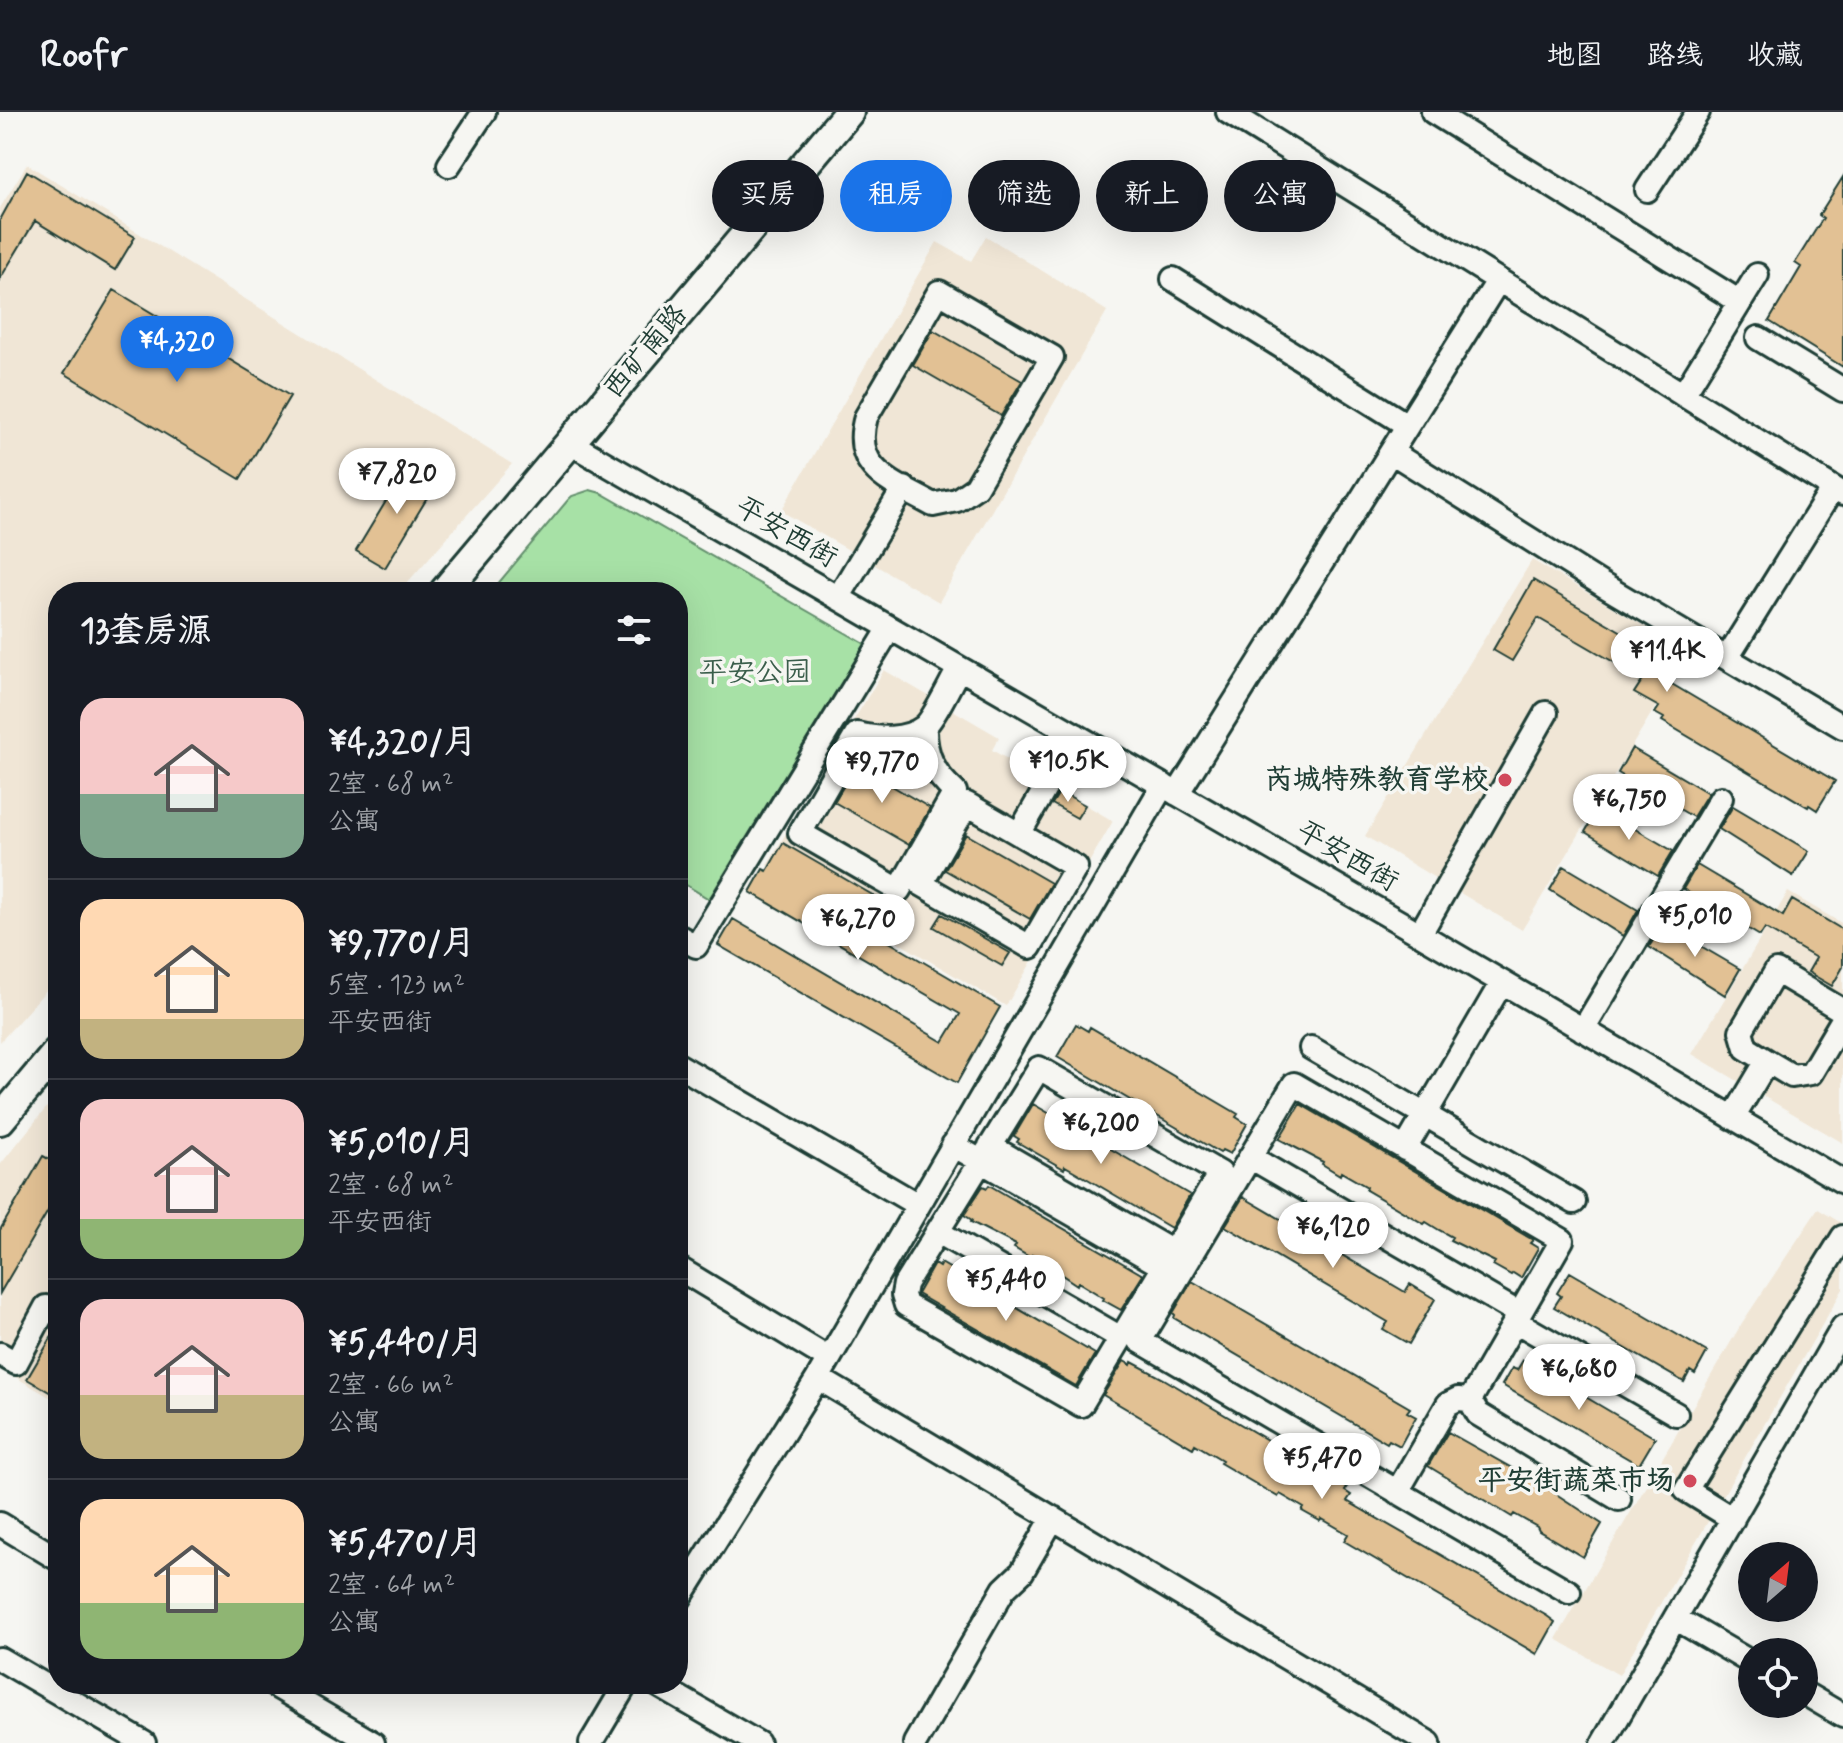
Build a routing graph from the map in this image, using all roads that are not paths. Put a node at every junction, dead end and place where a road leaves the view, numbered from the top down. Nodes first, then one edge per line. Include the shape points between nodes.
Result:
1 (484, 112) edge
2 (849, 112) edge
3 (1228, 112) edge
4 (1433, 112) edge
5 (1698, 112) edge
6 (449, 165) dead end
7 (1647, 190) dead end
8 (1757, 275) dead end
9 (1173, 279) dead end
10 (1498, 281) junction
11 (1740, 302) junction
12 (1758, 338) dead end
13 (1843, 390) edge
14 (1683, 395) junction
15 (1407, 425) junction
16 (570, 443) junction
17 (1391, 452) junction
18 (904, 488) junction
19 (1838, 491) edge
20 (452, 582) edge
21 (838, 598) junction
22 (890, 628) junction
23 (1727, 658) junction
24 (959, 668) junction
25 (1546, 713) dead end
26 (925, 726) junction
27 (1843, 727) edge
28 (1076, 735) junction
29 (1170, 789) junction
30 (1721, 798) dead end
31 (1019, 834) junction
32 (1420, 934) junction
33 (688, 942) edge
34 (1502, 982) junction
35 (1843, 1011) edge
36 (1843, 1019) edge
37 (1583, 1030) junction
38 (1311, 1048) dead end
39 (1767, 1061) junction
40 (48, 1063) edge
41 (688, 1071) edge
42 (1425, 1115) junction
43 (1733, 1118) junction
44 (0, 1120) edge
45 (953, 1145) junction
46 (1405, 1149) junction
47 (986, 1154) junction
48 (1250, 1157) junction
49 (1843, 1182) edge
50 (1574, 1202) dead end
51 (918, 1205) junction
52 (938, 1232) junction
53 (1843, 1237) edge
54 (1168, 1259) junction
55 (688, 1275) edge
56 (48, 1308) edge
57 (1518, 1317) junction
58 (1843, 1327) edge
59 (1121, 1338) junction
60 (0, 1354) edge
61 (823, 1368) junction
62 (1470, 1400) junction
63 (1676, 1414) dead end
64 (1397, 1492) junction
65 (1619, 1499) dead end
66 (1053, 1518) junction
67 (1733, 1519) junction
68 (0, 1524) edge
69 (48, 1553) edge
70 (688, 1585) edge
71 (1569, 1592) dead end
72 (1675, 1618) junction
73 (1738, 1655) edge
74 (0, 1659) edge
75 (48, 1682) edge
76 (71, 1694) edge
77 (289, 1694) edge
78 (620, 1694) edge
79 (673, 1694) edge
80 (1818, 1701) edge
81 (1843, 1716) edge
82 (144, 1743) edge
83 (373, 1743) edge
84 (591, 1743) edge
85 (758, 1743) edge
86 (915, 1743) edge
87 (1429, 1743) edge
88 (1603, 1743) edge

1 - 6 street
2 - 16 main road, 西矿南路
3 - 10 street
4 - 11 street
5 - 7 street
8 - 11 street
9 - 15 street
10 - 14 street
10 - 15 street
11 - 14 street
12 - 13 street
14 - 19 street
15 - 17 street
16 - 20 main road, 西矿南路
16 - 21 street, 平安西街
17 - 23 street
17 - 29 street
18 - 18 street via 933,505 957,500 976,487 1052,357 939,292 863,427 863,449 873,470
18 - 21 street
19 - 23 street
21 - 22 street, 平安西街
22 - 24 street, 平安西街
22 - 33 street via 696,946
23 - 27 street
24 - 26 street
24 - 28 street, 平安西街
25 - 32 street
26 - 26 street via 932,766 955,792 899,890 800,833 857,734 885,738
28 - 29 street, 平安西街
28 - 31 street
29 - 32 street, 平安西街
29 - 45 street
30 - 37 street
31 - 31 street via 1076,867 1030,947 921,884 967,804
32 - 34 street, 平安西街
34 - 37 street, 平安西街
34 - 42 street
35 - 39 street via 1776,971 1741,1031 1746,1048
36 - 39 street via 1811,1073 1792,1076
37 - 43 street, 平安西街
38 - 42 street
39 - 43 street
40 - 44 main road
41 - 51 street
42 - 46 street
42 - 50 street
43 - 49 street, 平安西街
45 - 47 street
45 - 51 street
46 - 48 street via 1294,1084
46 - 57 street via 1562,1240
47 - 52 street
47 - 54 street
47 - 54 street via 1039,1068 1091,1098 1220,1173
48 - 57 street
48 - 64 street via 1140,1341
51 - 61 street
52 - 59 street
52 - 59 street via 905,1284 906,1305 1081,1405
53 - 67 street via 1686,1490
54 - 59 street
55 - 61 street
56 - 60 street via 16,1363
57 - 62 street
57 - 63 street
58 - 67 street
61 - 66 street
61 - 70 street
62 - 64 street via 1448,1404
62 - 65 street via 1478,1414
64 - 71 street
66 - 86 street via 1022,1572 1004,1589
66 - 87 street
67 - 72 street
68 - 69 street
72 - 73 street
72 - 88 street
74 - 75 street
76 - 82 street
77 - 83 street
78 - 84 street
79 - 85 street
80 - 81 street

